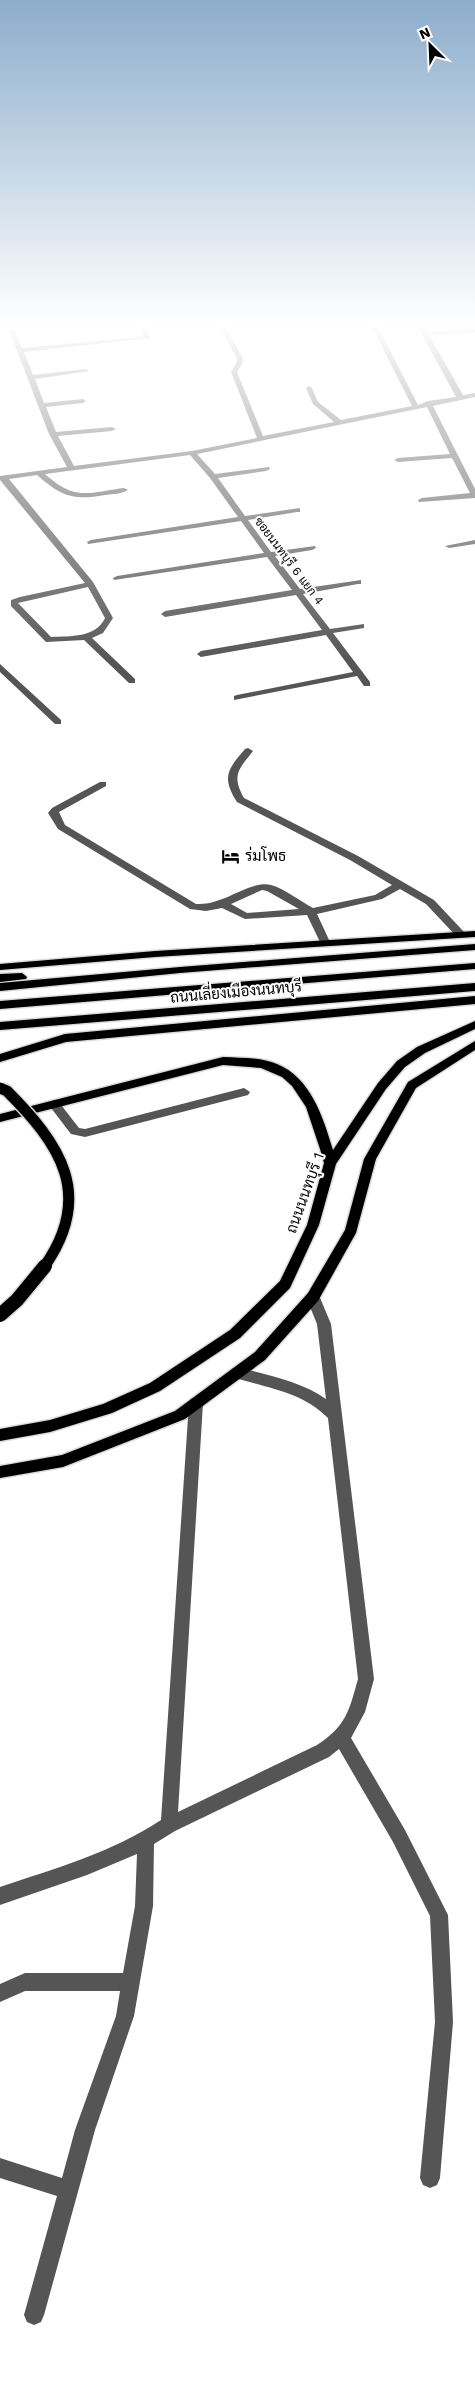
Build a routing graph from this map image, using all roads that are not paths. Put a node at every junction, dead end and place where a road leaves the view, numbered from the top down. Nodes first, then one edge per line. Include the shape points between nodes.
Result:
1 (55, 439) edge
2 (261, 439) edge
3 (445, 439) edge
4 (192, 453) junction
5 (453, 456) junction
6 (398, 460) dead end
7 (72, 469) junction
8 (266, 469) dead end
9 (39, 473) junction
10 (213, 476) junction
11 (2, 478) edge
12 (124, 490) dead end
13 (475, 496) edge
14 (422, 500) dead end
15 (297, 510) dead end
16 (243, 518) junction
17 (91, 542) dead end
18 (475, 542) edge
19 (449, 546) dead end
20 (312, 548) dead end
21 (269, 554) junction
22 (117, 578) dead end
23 (358, 582) dead end
24 (90, 584) junction
25 (297, 592) junction
26 (164, 614) dead end
27 (361, 626) dead end
28 (328, 631) junction
29 (85, 636) junction
30 (201, 654) dead end
31 (0, 667) edge
32 (359, 673) junction
33 (132, 681) dead end
34 (368, 684) dead end
35 (237, 698) dead end
36 (58, 722) dead end
37 (248, 751) dead end
38 (103, 784) dead end
39 (399, 886) junction
40 (223, 904) junction
41 (311, 912) junction
42 (475, 934) edge
43 (461, 935) junction
44 (325, 942) junction
45 (475, 947) edge
46 (475, 966) edge
47 (0, 967) edge
48 (180, 970) junction
49 (0, 978) edge
50 (475, 987) edge
51 (0, 988) edge
52 (475, 1000) edge
53 (0, 1004) edge
54 (475, 1025) edge
55 (0, 1026) edge
56 (475, 1045) edge
57 (0, 1058) edge
58 (0, 1088) edge
59 (244, 1092) dead end
60 (54, 1104) junction
61 (0, 1118) edge
62 (330, 1163) junction
63 (313, 1297) junction
64 (0, 1315) edge
65 (237, 1373) junction
66 (196, 1403) junction
67 (335, 1416) junction
68 (0, 1435) edge
69 (0, 1472) edge
70 (342, 1739) junction
71 (168, 1825) junction
72 (146, 1841) junction
73 (0, 1896) edge
74 (131, 1982) junction
75 (0, 1993) edge
76 (0, 2168) edge
77 (430, 2178) dead end
78 (68, 2190) junction
79 (34, 2315) dead end

1 - 7 street
2 - 4 street
3 - 5 street
4 - 7 street
4 - 10 street, ซอยนนทบุรี 6 แยก 4
5 - 6 street
5 - 13 street
7 - 9 street
8 - 10 street
9 - 11 street
9 - 12 street via 61,491 70,494
10 - 16 street, ซอยนนทบุรี 6 แยก 4
11 - 24 street
13 - 14 street
15 - 16 street
16 - 17 street
16 - 21 street, ซอยนนทบุรี 6 แยก 4
18 - 19 street
20 - 21 street
21 - 22 street
21 - 25 street, ซอยนนทบุรี 6 แยก 4
23 - 25 street
24 - 29 street via 109,618 101,631
24 - 29 street via 14,602 49,640
25 - 26 street
25 - 28 street, ซอยนนทบุรี 6 แยก 4
27 - 28 street
28 - 30 street
28 - 32 street, ซอยนนทบุรี 6 แยก 4
29 - 33 street
31 - 36 street
32 - 34 street, ซอยนนทบุรี 6 แยก 4
32 - 35 street
37 - 39 street via 233,769 233,787 240,800 354,858
38 - 40 street via 55,810 53,813 61,827 194,907
39 - 41 street via 378,897
39 - 43 street via 430,902
40 - 41 street via 245,916
40 - 41 street via 261,888 270,888
41 - 44 street
42 - 43 main road
43 - 44 main road
44 - 47 main road
45 - 48 main road
46 - 53 main road, ถนนเลี่ยงเมืองนนทบุรี
48 - 49 main road
48 - 51 main road
50 - 55 main road, ถนนเลี่ยงเมืองนนทบุรี
52 - 57 main road via 65,1038
54 - 62 main road, ถนนนนทบุรี 1 via 421,1050 401,1064 382,1086
56 - 63 main road via 412,1085 370,1159 351,1230
58 - 64 main road, bridge via 39,1122 59,1154 68,1184 68,1215 56,1247 36,1279
59 - 60 street via 85,1133 75,1131
60 - 61 main road
60 - 62 main road via 223,1061 250,1062 289,1075 299,1087 322,1129
62 - 68 main road, ถนนนนทบุรี 1 via 313,1225 285,1284 235,1334 154,1387 107,1409 50,1426
63 - 65 main road via 260,1356
63 - 67 street via 324,1324
65 - 66 main road
65 - 67 street via 286,1386 325,1404
66 - 69 main road via 180,1415 63,1461
66 - 71 street
67 - 70 street via 366,1679 354,1722
70 - 71 street via 323,1752
70 - 77 street via 399,1836 440,1915 444,2022
71 - 72 street
72 - 73 street via 124,1852
72 - 74 street via 144,1906
74 - 75 street via 25,1982
74 - 78 street via 125,2016 85,2130
76 - 78 street
78 - 79 street

